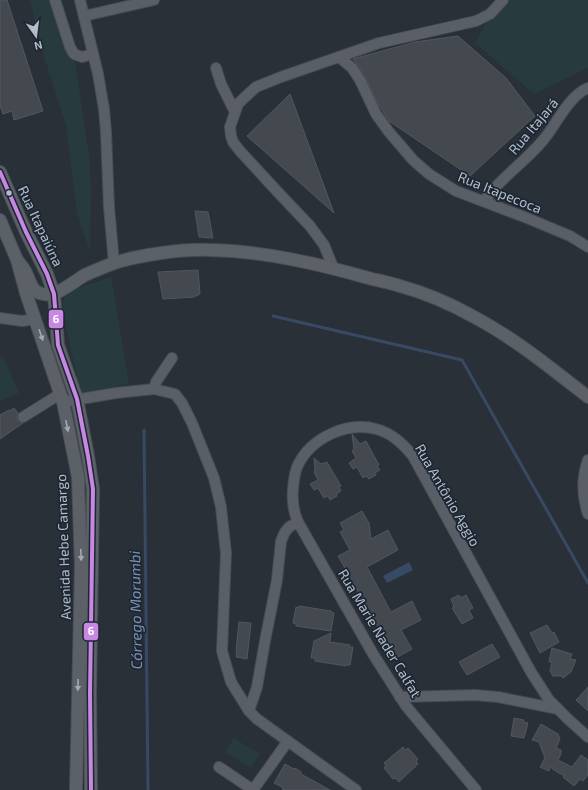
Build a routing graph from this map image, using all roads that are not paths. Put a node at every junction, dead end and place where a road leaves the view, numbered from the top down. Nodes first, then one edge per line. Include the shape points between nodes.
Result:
1 (55, 0) edge
2 (80, 0) edge
3 (154, 0) edge
4 (504, 0) edge
5 (84, 16) junction
6 (93, 54) junction
7 (339, 57) junction
8 (216, 68) dead end
9 (588, 88) edge
10 (235, 112) junction
11 (0, 172) edge
12 (484, 201) junction
13 (0, 220) edge
14 (588, 247) edge
15 (17, 260) junction
16 (114, 263) junction
17 (333, 268) junction
18 (47, 274) junction
19 (87, 275) junction
20 (54, 294) junction
21 (34, 314) junction
22 (0, 318) edge
23 (172, 358) dead end
24 (154, 389) junction
25 (588, 397) edge
26 (61, 398) junction
27 (77, 399) junction
28 (23, 417) dead end
29 (588, 460) edge
30 (588, 514) edge
31 (298, 522) junction
32 (400, 697) junction
33 (558, 709) junction
34 (249, 711) junction
35 (588, 737) edge
36 (288, 741) junction
37 (219, 767) dead end
38 (76, 790) edge
39 (91, 790) edge
40 (254, 790) edge
41 (356, 790) edge
42 (476, 790) edge

1 - 6 street via 74,54 82,57
2 - 5 street
3 - 5 street
4 - 7 street via 490,14 476,21 379,43
5 - 6 street
6 - 16 street via 106,132
7 - 10 street via 261,84 238,104
7 - 12 street, Rua Itapecoca via 352,68 376,114 413,160 456,191
8 - 10 street
9 - 12 street, Rua Itajará via 573,100 534,150 491,191
10 - 17 street via 230,127 233,142 244,157 310,226 324,245
11 - 18 main road, Rua Itapaiúna
12 - 14 street, Rua Itapecoca via 570,236
13 - 15 main road
15 - 20 main road via 35,291
15 - 21 main road
16 - 17 main road via 133,258 204,249 239,251
16 - 19 main road
17 - 25 main road via 425,294 476,318 542,360
18 - 19 main road via 58,279
18 - 20 main road, Rua Itapaiúna
19 - 20 main road
20 - 27 main road, Avenida Hebe Camargo via 58,345
21 - 22 street via 22,321
21 -> 26 main road, Avenida Hebe Camargo
23 - 24 street
24 - 27 street
24 - 34 street via 175,394 182,403 214,478 221,507 226,553 222,651 231,682
26 - 27 street
26 - 28 street
26 -> 38 main road, Avenida Hebe Camargo via 78,477 81,566
27 - 39 main road, Avenida Hebe Camargo via 93,489
29 - 30 street via 582,493
31 - 32 street, Rua Marie Nader Calfat
31 - 33 street, Rua Antônio Aggio via 292,500 294,475 311,446 328,436 353,428 376,429 392,436 413,456 530,672
31 - 34 street via 289,527 281,541 277,580 257,687
32 - 33 street via 475,695
32 - 42 street, Rua Marie Nader Calfat
33 - 35 street, Rua Antônio Aggio
34 - 36 street
36 - 40 street
36 - 41 street
37 - 40 street

